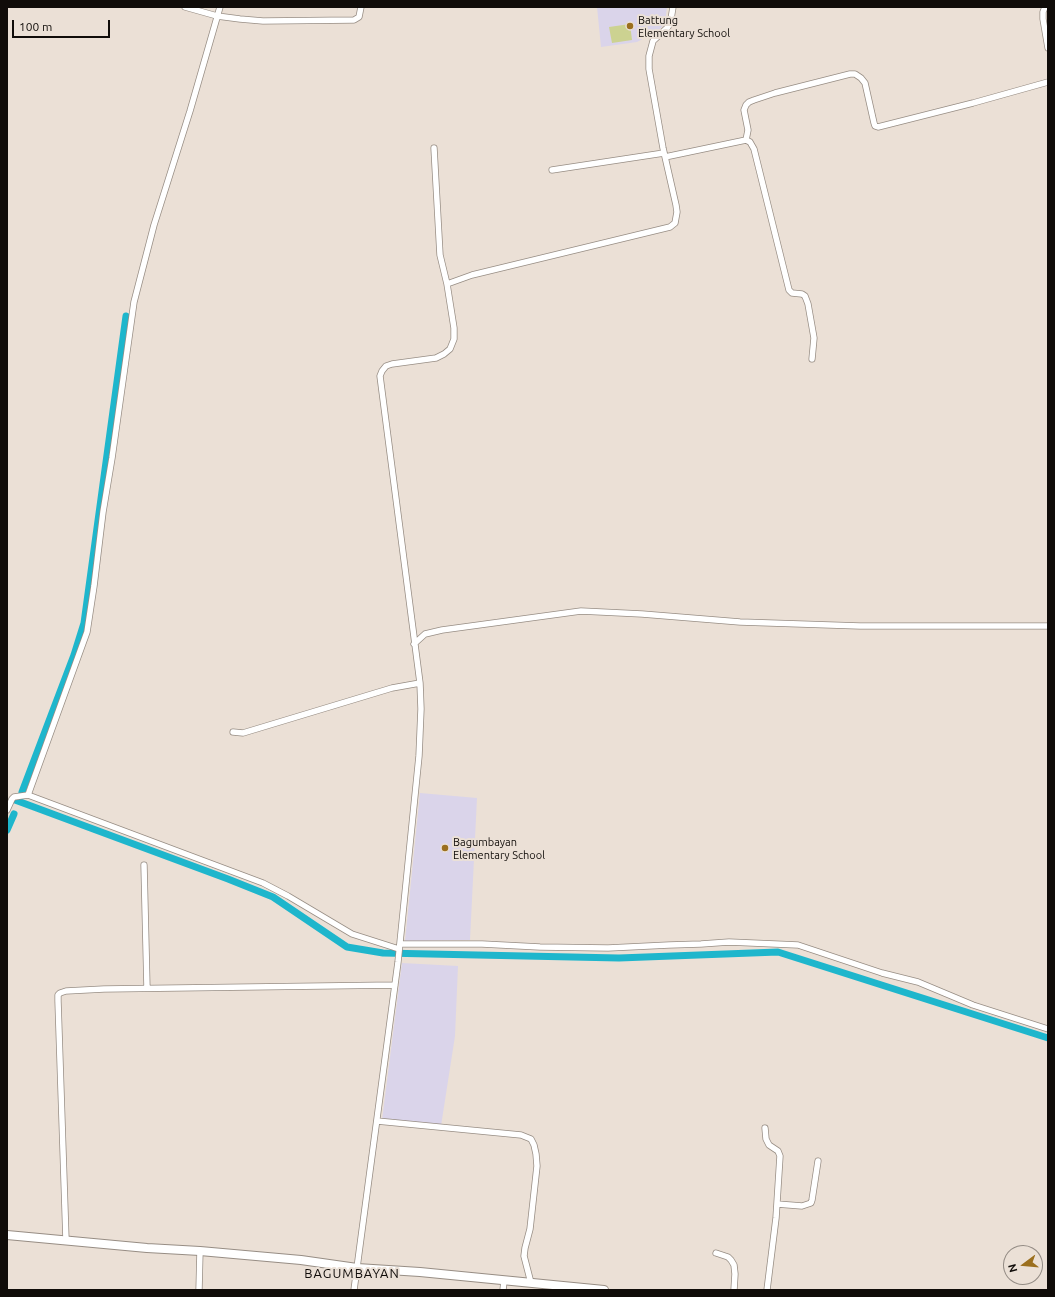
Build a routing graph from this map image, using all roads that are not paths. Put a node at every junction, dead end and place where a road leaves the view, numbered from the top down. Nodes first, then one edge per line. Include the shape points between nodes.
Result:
1 (185, 7) edge
2 (220, 7) edge
3 (361, 7) edge
4 (673, 7) edge
5 (1044, 7) edge
6 (217, 16) junction
7 (1048, 48) edge
8 (1048, 82) edge
9 (746, 140) junction
10 (434, 148) dead end
11 (665, 155) junction
12 (552, 170) dead end
13 (447, 284) junction
14 (812, 359) dead end
15 (1048, 626) edge
16 (412, 630) junction
17 (425, 634) junction
18 (414, 644) junction
19 (420, 683) junction
20 (233, 732) dead end
21 (28, 796) junction
22 (8, 807) edge
23 (144, 866) dead end
24 (399, 948) junction
25 (395, 985) junction
26 (146, 988) junction
27 (1048, 1028) edge
28 (377, 1120) junction
29 (765, 1128) dead end
30 (818, 1161) dead end
31 (777, 1204) junction
32 (7, 1235) edge
33 (66, 1240) junction
34 (200, 1251) junction
35 (716, 1253) dead end
36 (357, 1268) junction
37 (504, 1281) junction
38 (531, 1283) junction
39 (553, 1288) edge
40 (199, 1290) edge
41 (354, 1290) edge
42 (504, 1290) edge
43 (604, 1290) edge
44 (734, 1290) edge
45 (767, 1290) edge

1 - 6 street
2 - 6 street
3 - 6 street via 359,17 354,20 263,21
4 - 11 street via 668,27 653,41 649,56 649,69
5 - 7 street via 1043,19
6 - 21 street via 154,225 134,302 87,632
8 - 9 street via 878,127 874,123 865,83 855,74 850,74 749,102 744,110 748,130
9 - 11 street
9 - 14 street via 754,149 789,290 802,294 808,304 814,338
10 - 13 street via 440,255
11 - 12 street
11 - 13 street via 677,212 676,223 670,228 472,275
13 - 16 street via 454,328 454,339 450,349 436,358 386,366 380,376
15 - 17 street via 852,626 740,622 581,611
16 - 17 street
16 - 18 street
17 - 18 street
18 - 19 street
19 - 20 street via 392,688 243,733
19 - 24 street via 419,756
21 - 22 street via 14,797
21 - 24 street via 263,883 352,934
23 - 26 street
24 - 25 street
24 - 27 street via 482,944 602,948 728,942 798,944 882,973 918,982 973,1005
25 - 26 street
25 - 28 street
26 - 33 street via 66,991 58,995
28 - 36 street
28 - 38 street via 521,1135 530,1139 536,1154 536,1174 530,1229 524,1256
29 - 31 street via 769,1145 778,1151 780,1156
30 - 31 street via 811,1203 802,1206
31 - 45 street
32 - 33 main road
33 - 34 main road
34 - 36 main road
34 - 40 street
35 - 44 street via 728,1257 734,1265
36 - 37 main road
36 - 41 street
37 - 38 main road
37 - 42 street
38 - 39 main road
39 - 43 main road

